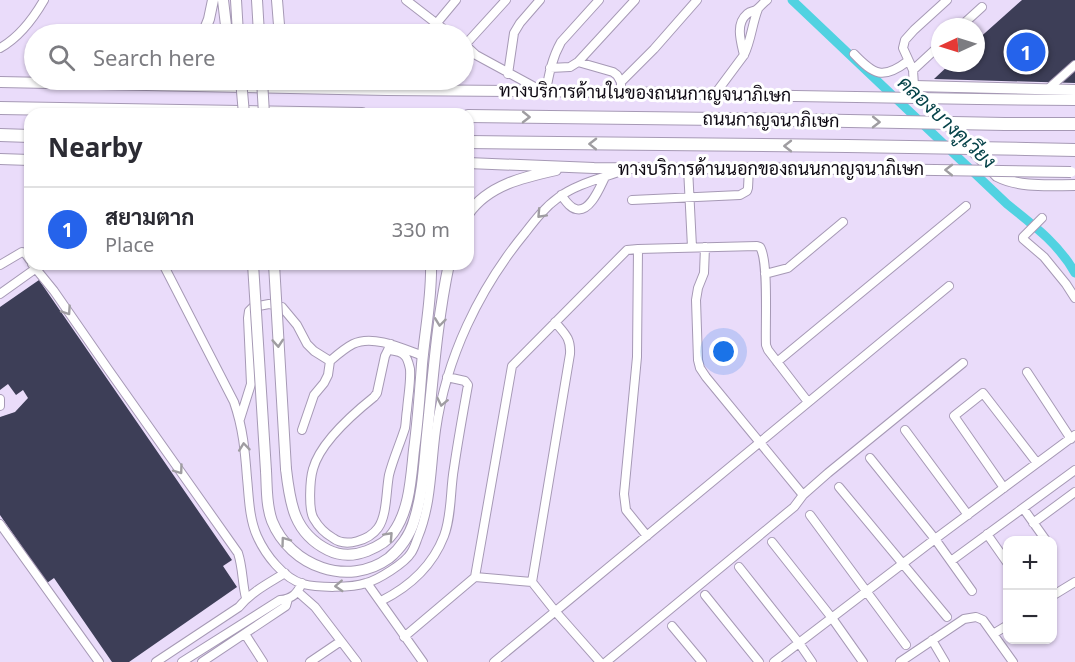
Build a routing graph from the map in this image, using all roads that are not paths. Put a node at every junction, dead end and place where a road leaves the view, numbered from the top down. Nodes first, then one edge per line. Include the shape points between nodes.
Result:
1 (44, 0) edge
2 (213, 0) edge
3 (223, 0) edge
4 (236, 0) edge
5 (257, 0) edge
6 (277, 0) edge
7 (406, 0) edge
8 (456, 0) edge
9 (506, 0) edge
10 (540, 0) edge
11 (599, 0) edge
12 (635, 0) edge
13 (697, 0) edge
14 (946, 0) edge
15 (766, 1) edge
16 (982, 7) dead end
17 (970, 18) edge
18 (28, 24) edge
19 (207, 24) edge
20 (226, 24) edge
21 (237, 24) edge
22 (258, 24) edge
23 (279, 24) edge
24 (436, 24) joint
25 (24, 28) edge
26 (474, 34) edge
27 (0, 48) edge
28 (474, 52) edge
29 (931, 53) edge
30 (854, 54) dead end
31 (908, 61) junction
32 (578, 62) junction
33 (1075, 65) edge
34 (550, 68) junction
35 (913, 70) junction
36 (508, 74) junction
37 (0, 82) edge
38 (24, 82) edge
39 (914, 86) junction
40 (620, 87) junction
41 (1048, 89) junction
42 (242, 90) edge
43 (263, 90) edge
44 (387, 90) edge
45 (1075, 90) edge
46 (544, 91) junction
47 (715, 94) junction
48 (1075, 100) edge
49 (0, 108) edge
50 (24, 108) edge
51 (243, 108) edge
52 (264, 108) edge
53 (474, 116) edge
54 (1075, 124) edge
55 (0, 135) edge
56 (24, 136) edge
57 (474, 142) edge
58 (1075, 150) edge
59 (0, 159) edge
60 (24, 160) edge
61 (474, 163) edge
62 (571, 167) junction
63 (629, 168) junction
64 (688, 168) junction
65 (749, 168) junction
66 (1073, 172) edge
67 (605, 177) junction
68 (1075, 185) edge
69 (561, 195) junction
70 (690, 198) junction
71 (632, 200) dead end
72 (474, 206) edge
73 (966, 206) dead end
74 (1042, 218) dead end
75 (843, 222) dead end
76 (692, 247) junction
77 (705, 247) junction
78 (638, 249) junction
79 (24, 252) edge
80 (0, 265) edge
81 (26, 270) edge
82 (37, 270) edge
83 (166, 270) edge
84 (253, 270) edge
85 (274, 270) edge
86 (431, 270) edge
87 (448, 270) edge
88 (765, 274) junction
89 (949, 286) dead end
90 (0, 294) edge
91 (1075, 298) edge
92 (555, 322) junction
93 (390, 347) junction
94 (423, 356) junction
95 (330, 361) junction
96 (777, 362) junction
97 (963, 363) dead end
98 (1027, 372) dead end
99 (447, 377) junction
100 (0, 399) edge
101 (808, 402) junction
102 (0, 406) edge
103 (240, 419) junction
104 (302, 430) dead end
105 (905, 430) dead end
106 (1073, 437) edge
107 (759, 442) junction
108 (870, 458) dead end
109 (1037, 463) junction
110 (1075, 470) edge
111 (839, 487) dead end
112 (1004, 488) junction
113 (1075, 492) edge
114 (803, 495) junction
115 (1023, 508) junction
116 (968, 514) junction
117 (810, 515) dead end
118 (1033, 523) junction
119 (0, 524) edge
120 (987, 534) junction
121 (646, 536) junction
122 (1043, 536) edge
123 (935, 539) junction
124 (772, 542) dead end
125 (1003, 557) edge
126 (951, 561) junction
127 (902, 564) junction
128 (739, 567) dead end
129 (285, 573) junction
130 (475, 577) junction
131 (532, 582) junction
132 (1075, 582) edge
133 (302, 583) junction
134 (367, 583) junction
135 (867, 591) junction
136 (972, 591) dead end
137 (298, 592) junction
138 (1057, 593) edge
139 (705, 595) dead end
140 (246, 598) junction
141 (288, 599) junction
142 (381, 601) junction
143 (555, 611) junction
144 (947, 617) dead end
145 (832, 618) junction
146 (672, 626) dead end
147 (1003, 628) edge
148 (245, 634) junction
149 (993, 634) junction
150 (404, 637) junction
151 (932, 640) junction
152 (341, 641) junction
153 (799, 643) junction
154 (906, 645) dead end
155 (218, 652) junction
156 (99, 662) edge
157 (156, 662) edge
158 (182, 662) edge
159 (202, 662) edge
160 (223, 662) edge
161 (263, 662) edge
162 (310, 662) edge
163 (357, 662) edge
164 (423, 662) edge
165 (494, 662) edge
166 (600, 662) edge
167 (606, 662) edge
168 (702, 662) edge
169 (759, 662) edge
170 (774, 662) edge
171 (812, 662) edge
172 (863, 662) edge
173 (900, 662) edge
174 (945, 662) edge
175 (1013, 662) edge

1 - 18 street
2 - 19 main road
3 - 20 main road
4 - 21 main road
5 - 22 main road
6 - 23 main road
7 - 24 street
8 - 24 street
9 - 26 street
10 - 36 street via 514,33
11 - 34 street via 561,42
12 - 32 street
13 - 40 street
14 - 31 street via 905,40 903,48
15 - 47 street via 746,15 741,25 744,55
16 - 17 street
25 - 27 street
28 - 36 street
29 - 35 street
30 - 31 street via 877,73 891,71
31 - 35 street
32 - 34 street
32 - 40 street via 613,72
33 - 41 street
34 - 46 street
35 - 39 street
36 - 46 street
37 - 38 main road, ทางบริการด้านในของถนนกาญจนาภิเษก
39 - 41 main road
39 - 68 main road via 997,176 1015,183
40 - 46 main road, ทางบริการด้านในของถนนกาญจนาภิเษก
40 - 47 main road, ทางบริการด้านในของถนนกาญจนาภิเษก
41 - 45 main road
42 - 51 main road, bridge
43 - 52 main road, bridge
44 - 46 main road, ทางบริการด้านในของถนนกาญจนาภิเษก
47 - 48 main road, ทางบริการด้านในของถนนกาญจนาภิเษก, bridge
49 - 50 highway
53 -> 54 highway, ถนนกาญจนาภิเษก, bridge
55 - 56 highway
58 -> 57 highway, ถนนกาญจนาภิเษก, bridge
59 - 60 main road
61 - 62 main road, ทางบริการด้านนอกของถนนกาญจนาภิเษก
62 - 63 main road, ทางบริการด้านนอกของถนนกาญจนาภิเษก
62 - 72 main road via 495,189
63 - 64 main road, ทางบริการด้านนอกของถนนกาญจนาภิเษก
63 - 67 street
64 - 65 main road, ทางบริการด้านนอกของถนนกาญจนาภิเษก
64 - 70 street
66 -> 65 main road, ทางบริการด้านนอกของถนนกาญจนาภิเษก, bridge
65 - 70 street via 748,188 743,194
67 - 69 street
67 - 69 street via 585,208 573,208
69 -> 99 street via 537,217 485,291 461,336
70 - 71 street
70 - 76 street
73 - 96 street
74 - 91 street via 1023,237 1024,241 1044,257
75 - 88 street via 788,268
76 - 77 street
76 - 78 street
77 - 88 street via 760,247
77 - 107 street via 704,273 696,300 700,368
78 - 92 street via 623,253
78 - 121 street via 637,357 624,494 627,510
79 - 80 street
81 - 90 street
82 -> 140 street via 238,553
83 - 103 street
87 -> 84 main road, bridge via 414,522 408,536 389,557 353,572 331,571 301,558 286,544 272,520
85 -> 94 main road, bridge via 289,495 302,528 325,548 343,555 363,552 383,543 398,525 411,482
86 - 94 main road
88 - 96 street via 766,345
89 - 101 street
92 - 130 street via 511,370
92 - 131 street via 569,338 570,354
93 - 93 street via 377,393 336,433 312,471 311,511 322,530 340,541 349,543 368,537 382,521 392,464 405,427 410,368 406,357
93 - 94 street
93 - 95 street via 371,340 360,341
95 - 103 street via 307,344 282,307 253,307 248,318 251,384
95 - 104 street via 328,375 314,395
96 - 101 street
97 - 114 street
98 - 106 street
99 -> 134 street via 436,428 428,510 421,531 412,552 401,564
99 - 142 street via 468,385 444,536 417,577
100 - 102 street
101 - 107 street
129 -> 103 street via 266,552 250,515
105 - 116 street
106 - 109 street
107 - 114 street
107 - 121 street
108 - 123 street
109 - 112 street
109 - 112 street via 983,393 954,416
110 - 115 street
111 - 127 street
112 - 116 street
113 - 118 street
114 - 167 street via 794,507
115 - 118 street
115 - 120 street
116 - 123 street
117 - 135 street
118 - 122 street
119 - 156 street
120 - 125 street
120 - 126 street
121 - 143 street
123 - 126 street
123 - 127 street
124 - 145 street
126 - 136 street
127 - 135 street
127 - 144 street
128 - 153 street
129 - 133 street
129 - 140 street
130 - 131 street
130 - 150 street
131 - 143 street
132 - 138 street
134 -> 133 street via 334,587
133 - 137 street
134 - 142 street
135 - 145 street
135 - 154 street
137 - 141 street
137 - 152 street
139 - 169 street
140 - 157 street via 239,607
141 - 148 street via 286,606
141 - 158 street via 280,600
142 - 150 street
143 - 165 street
143 - 166 street
145 - 153 street
145 - 172 street
146 - 168 street
147 - 149 street
148 - 155 street
148 - 161 street
149 - 151 street via 983,620 972,617
149 - 175 street
150 - 164 street
151 - 173 street
151 - 174 street
152 - 162 street
152 - 163 street
153 - 170 street
153 - 171 street
155 - 159 street
155 - 160 street

